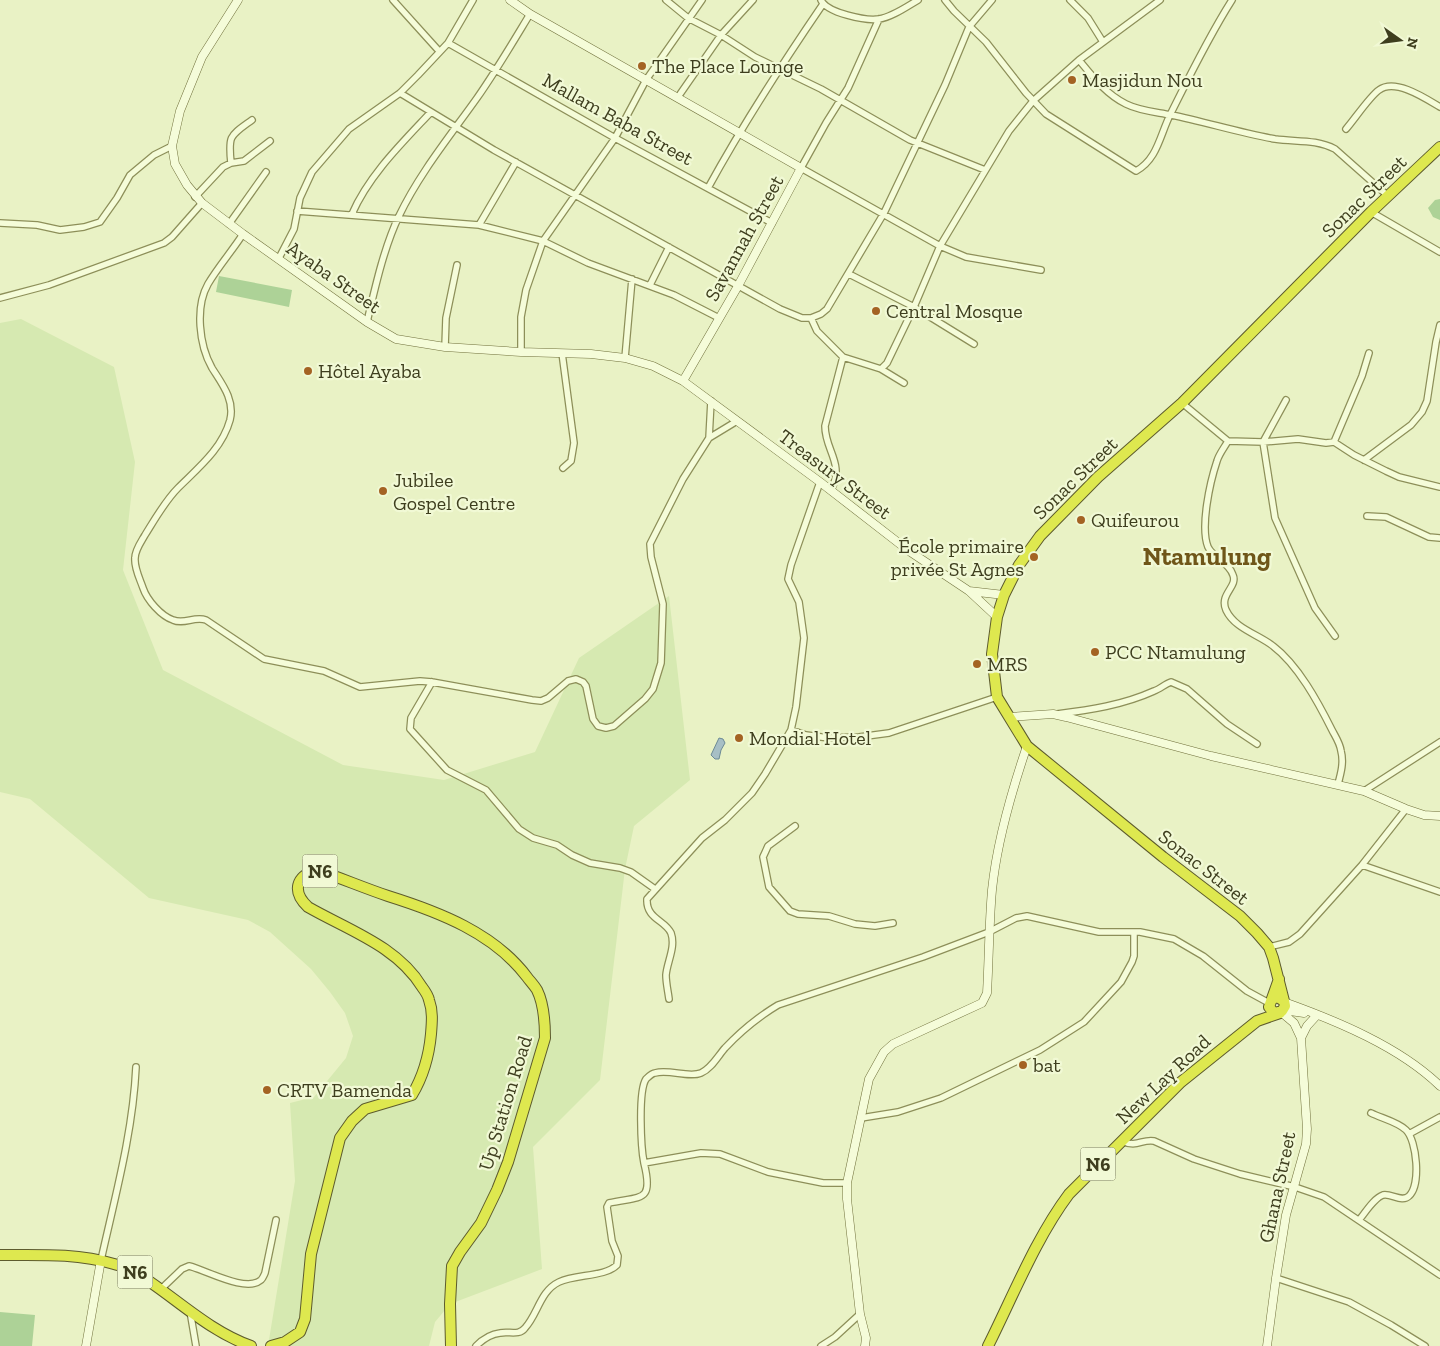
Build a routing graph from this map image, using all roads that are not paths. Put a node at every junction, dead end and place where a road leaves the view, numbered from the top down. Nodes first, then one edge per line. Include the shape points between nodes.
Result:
1 (238, 0) edge
2 (393, 0) edge
3 (473, 0) edge
4 (510, 0) edge
5 (666, 0) edge
6 (702, 0) edge
7 (753, 0) edge
8 (918, 0) edge
9 (945, 0) edge
10 (992, 0) edge
11 (1070, 0) edge
12 (1160, 0) edge
13 (1232, 0) edge
14 (822, 2) edge
15 (530, 14) junction
16 (688, 18) junction
17 (878, 19) junction
18 (969, 27) junction
19 (721, 35) junction
20 (1104, 42) junction
21 (448, 43) junction
22 (439, 51) junction
23 (1079, 60) junction
24 (779, 68) junction
25 (496, 70) junction
26 (646, 80) junction
27 (400, 93) junction
28 (678, 97) junction
29 (1033, 100) junction
30 (841, 102) junction
31 (1440, 107) edge
32 (431, 112) junction
33 (1170, 115) junction
34 (252, 120) dead end
35 (456, 127) junction
36 (1346, 129) dead end
37 (739, 132) junction
38 (615, 138) junction
39 (270, 141) dead end
40 (916, 144) junction
41 (172, 146) junction
42 (1440, 147) edge
43 (516, 162) junction
44 (231, 163) junction
45 (801, 168) junction
46 (985, 170) junction
47 (266, 172) dead end
48 (708, 188) junction
49 (575, 195) junction
50 (1388, 196) junction
51 (195, 197) junction
52 (202, 203) junction
53 (297, 211) junction
54 (1371, 212) junction
55 (884, 213) junction
56 (352, 214) junction
57 (398, 218) junction
58 (0, 223) edge
59 (772, 223) junction
60 (229, 224) junction
61 (479, 225) junction
62 (243, 234) junction
63 (543, 241) junction
64 (940, 246) junction
65 (669, 247) junction
66 (1440, 252) edge
67 (279, 258) junction
68 (457, 265) dead end
69 (1040, 270) dead end
70 (849, 274) junction
71 (632, 278) junction
72 (650, 285) junction
73 (738, 286) junction
74 (0, 298) edge
75 (914, 307) junction
76 (719, 318) junction
77 (811, 318) junction
78 (367, 322) junction
79 (1440, 325) edge
80 (974, 344) dead end
81 (445, 347) junction
82 (521, 352) junction
83 (562, 353) junction
84 (1369, 353) dead end
85 (843, 357) junction
86 (625, 358) junction
87 (881, 369) junction
88 (683, 381) junction
89 (904, 383) dead end
90 (1286, 400) dead end
91 (711, 401) junction
92 (1182, 403) junction
93 (737, 421) junction
94 (709, 438) junction
95 (1228, 441) junction
96 (1263, 442) junction
97 (1334, 442) junction
98 (1364, 460) junction
99 (563, 468) dead end
100 (820, 482) junction
101 (1440, 487) edge
102 (831, 490) junction
103 (1367, 516) dead end
104 (1440, 538) edge
105 (970, 591) junction
106 (1004, 596) junction
107 (997, 617) junction
108 (1336, 636) dead end
109 (432, 682) junction
110 (997, 697) junction
111 (1053, 714) junction
112 (1010, 717) junction
113 (791, 730) junction
114 (1440, 742) edge
115 (1257, 744) dead end
116 (1027, 746) junction
117 (1338, 784) junction
118 (1364, 791) junction
119 (1406, 809) junction
120 (1440, 816) edge
121 (795, 826) dead end
122 (1362, 865) junction
123 (655, 889) junction
124 (1440, 892) edge
125 (893, 923) dead end
126 (989, 932) junction
127 (1134, 932) junction
128 (1269, 947) junction
129 (1279, 978) junction
130 (669, 999) dead end
131 (1270, 1002) junction
132 (1282, 1008) junction
133 (1319, 1015) junction
134 (1257, 1021) junction
135 (1300, 1038) junction
136 (136, 1067) dead end
137 (1440, 1086) edge
138 (1371, 1113) dead end
139 (1440, 1117) edge
140 (861, 1118) junction
141 (1409, 1134) junction
142 (1122, 1141) junction
143 (644, 1163) junction
144 (847, 1183) junction
145 (1295, 1187) junction
146 (276, 1220) dead end
147 (1359, 1220) junction
148 (0, 1255) edge
149 (101, 1260) junction
150 (1440, 1275) edge
151 (1276, 1278) junction
152 (160, 1290) junction
153 (190, 1311) junction
154 (860, 1314) junction
155 (86, 1346) edge
156 (196, 1346) edge
157 (251, 1346) edge
158 (271, 1346) edge
159 (451, 1346) edge
160 (476, 1346) edge
161 (821, 1346) edge
162 (865, 1346) edge
163 (988, 1346) edge
164 (1267, 1346) edge
165 (1425, 1346) edge

1 - 41 street, Ayaba Street via 202,57 180,111
2 - 22 street
3 - 21 street
4 - 15 street, Savannah Street
5 - 16 street
6 - 16 street
7 - 19 street
8 - 17 street
9 - 18 street
10 - 18 street
11 - 20 street via 1088,18
12 - 20 street
13 - 33 street
14 - 17 street via 834,11 857,18
14 - 24 street
15 - 25 street
15 - 26 street, Savannah Street
16 - 19 street
16 - 26 street
17 - 30 street
18 - 29 street via 986,42
18 - 40 street
19 - 24 street
19 - 28 street
20 - 23 street
21 - 22 street
21 - 25 street, Mallam Baba Street
22 - 27 street
23 - 29 street
23 - 33 street via 1104,90 1126,105
24 - 30 street
24 - 37 street
25 - 35 street
25 - 38 street, Mallam Baba Street
26 - 28 street, Savannah Street
26 - 38 street
27 - 32 street
27 - 53 street via 349,129 324,156 305,185
28 - 37 street, Savannah Street
29 - 33 street via 1046,114 1136,171 1144,167 1161,141
29 - 46 street
30 - 40 street
30 - 45 street
31 - 36 street via 1397,86 1386,86 1378,90
32 - 35 street
32 - 56 street via 364,189
33 - 50 street via 1241,133 1326,144
34 - 44 street via 230,140
35 - 43 street
35 - 57 street
37 - 45 street, Savannah Street
37 - 48 street
38 - 48 street, Mallam Baba Street
38 - 49 street
39 - 44 street via 244,161
40 - 46 street
40 - 55 street
41 - 51 street, Ayaba Street via 175,164
41 - 58 street via 130,174 100,222 60,230
42 - 50 highway, Sonac Street
43 - 49 street
43 - 61 street
44 - 51 street via 223,167
45 - 55 street
45 - 59 street, Savannah Street
46 - 64 street
47 - 60 street
48 - 59 street, Mallam Baba Street
49 - 63 street
49 - 65 street
50 - 54 highway, Sonac Street
51 - 52 street, Ayaba Street
52 - 60 street, Ayaba Street
52 - 74 street via 172,237 157,246 49,285
53 - 56 street
53 - 67 street via 294,229
54 - 66 street
54 - 92 highway, Sonac Street
55 - 64 street
55 - 70 street
56 - 57 street
57 - 61 street
57 - 78 street
59 - 73 street, Savannah Street
60 - 62 street, Ayaba Street
61 - 63 street
62 - 67 street, Ayaba Street
62 - 109 street via 208,283 200,319 209,361 230,397 230,419 207,461 172,496 137,548 135,564 144,592 167,617 180,622 196,618 206,620 269,661 324,671 360,688
63 - 71 street via 588,263
63 - 82 street via 526,290 521,317
64 - 69 street via 966,257
64 - 75 street
65 - 72 street
65 - 73 street
67 - 78 street, Ayaba Street
68 - 81 street via 446,318
70 - 75 street
70 - 77 street via 827,309
71 - 72 street
71 - 86 street
72 - 76 street
73 - 76 street, Savannah Street
73 - 77 street via 780,309 802,318
75 - 80 street
75 - 87 street
76 - 88 street, Savannah Street
77 - 85 street via 817,331
78 - 81 street, Ayaba Street via 396,339
79 - 98 street via 1427,401 1422,412 1411,425
81 - 82 street, Ayaba Street
82 - 83 street, Ayaba Street
83 - 86 street, Ayaba Street
83 - 99 street via 574,443 572,461
84 - 97 street
85 - 87 street
85 - 102 street via 825,426 825,436 836,466
86 - 88 street, Ayaba Street via 652,366
87 - 89 street
88 - 91 street, Treasury Street
90 - 96 street
91 - 93 street, Treasury Street
91 - 94 street
92 - 95 street
92 - 106 highway, Sonac Street via 1098,477 1040,536 1019,565
93 - 94 street
93 - 100 street, Treasury Street
94 - 109 street via 683,479 650,544 663,604 661,663 653,689 645,699 614,726 606,728 598,726 593,719 586,686 576,679 568,681 541,701
95 - 96 street
95 - 117 street via 1217,459 1204,522 1211,552 1234,575 1224,599 1225,608 1238,625 1271,644 1288,659 1314,698 1341,749
96 - 97 street
96 - 108 street via 1274,518 1316,608
97 - 98 street
98 - 101 street via 1399,476
100 - 102 street, Treasury Street
100 - 113 street via 788,579 799,602 804,638
102 - 105 street, Treasury Street via 908,551
103 - 104 street via 1386,517 1429,537
105 - 106 street, Treasury Street
105 - 107 street, Treasury Street
106 - 107 highway, Sonac Street
107 - 110 highway, Sonac Street via 992,654
109 - 123 street via 411,718 410,729 441,764 486,790 532,838 557,845 590,864 625,869
110 - 112 highway, Sonac Street
110 - 113 street via 889,733 830,738
111 - 112 street
111 - 115 street via 1098,709 1155,691 1171,682 1188,689 1227,724
111 - 117 street via 1211,756
112 - 116 highway, Sonac Street
113 - 123 street via 752,793 702,838
114 - 118 street
116 - 126 street via 1002,832
116 - 128 highway, Sonac Street via 1240,916
117 - 118 street
118 - 119 street
119 - 120 street
119 - 122 street
121 - 125 street via 768,846 763,856 769,887 790,911 829,916 855,924 875,926
122 - 124 street
122 - 128 street via 1300,934 1289,942
123 - 130 street via 649,896 648,906 671,935 671,957 666,975
126 - 127 street via 1027,916 1099,932
126 - 140 street via 985,999 884,1052 869,1079
126 - 143 street via 778,1005 760,1015 701,1073 654,1073 646,1079 642,1089
127 - 131 street via 1174,939 1204,956 1248,991
127 - 140 street via 1134,956 1121,982 1084,1022 1040,1050 941,1098 898,1112
128 - 129 highway, Sonac Street
129 - 131 highway, N6
129 - 132 highway, Sonac Street
131 - 132 highway via 1272,1011
131 - 134 highway, N6
132 - 133 street
132 - 134 highway, N6
132 - 135 street, Ghana Street
133 - 135 street
133 - 137 street via 1397,1053
134 - 142 highway, New Lay Road / N6 via 1181,1082
135 - 145 street, Ghana Street via 1307,1129
136 - 149 street via 126,1143
138 - 141 street via 1405,1128
139 - 141 street
140 - 144 street
141 - 147 street via 1416,1170 1410,1196 1403,1199 1384,1195
142 - 145 street via 1134,1145 1154,1141 1194,1159
142 - 163 highway, New Lay Road / N6 via 1069,1194 1056,1212
143 - 144 street via 701,1153 720,1154 768,1172 823,1183
143 - 160 street via 648,1181 645,1194 609,1203 607,1207 612,1241 618,1256 617,1265 605,1273 559,1282 542,1298 525,1329 519,1333 499,1333
144 - 154 street via 846,1199
145 - 147 street via 1324,1197
145 - 151 street, Ghana Street via 1286,1215
146 - 152 street via 261,1280 240,1285 189,1266
147 - 150 street
148 - 149 highway, N6 via 52,1255
149 - 152 highway, N6 via 130,1269
149 - 155 street
151 - 164 street, Ghana Street
151 - 165 street via 1349,1302
152 - 153 highway, N6
153 - 156 street
153 - 157 highway, N6 via 216,1330
154 - 161 street
154 - 162 street via 865,1328
158 - 159 highway, Up Station Road / N6 via 300,1332 305,1319 311,1254 340,1138 365,1109 412,1095 430,1053 432,1013 429,998 417,979 400,960 308,907 300,899 300,881 306,873 317,870 411,902 464,926 502,950 521,969 537,990 541,1003 545,1038 508,1162 481,1223 452,1266

